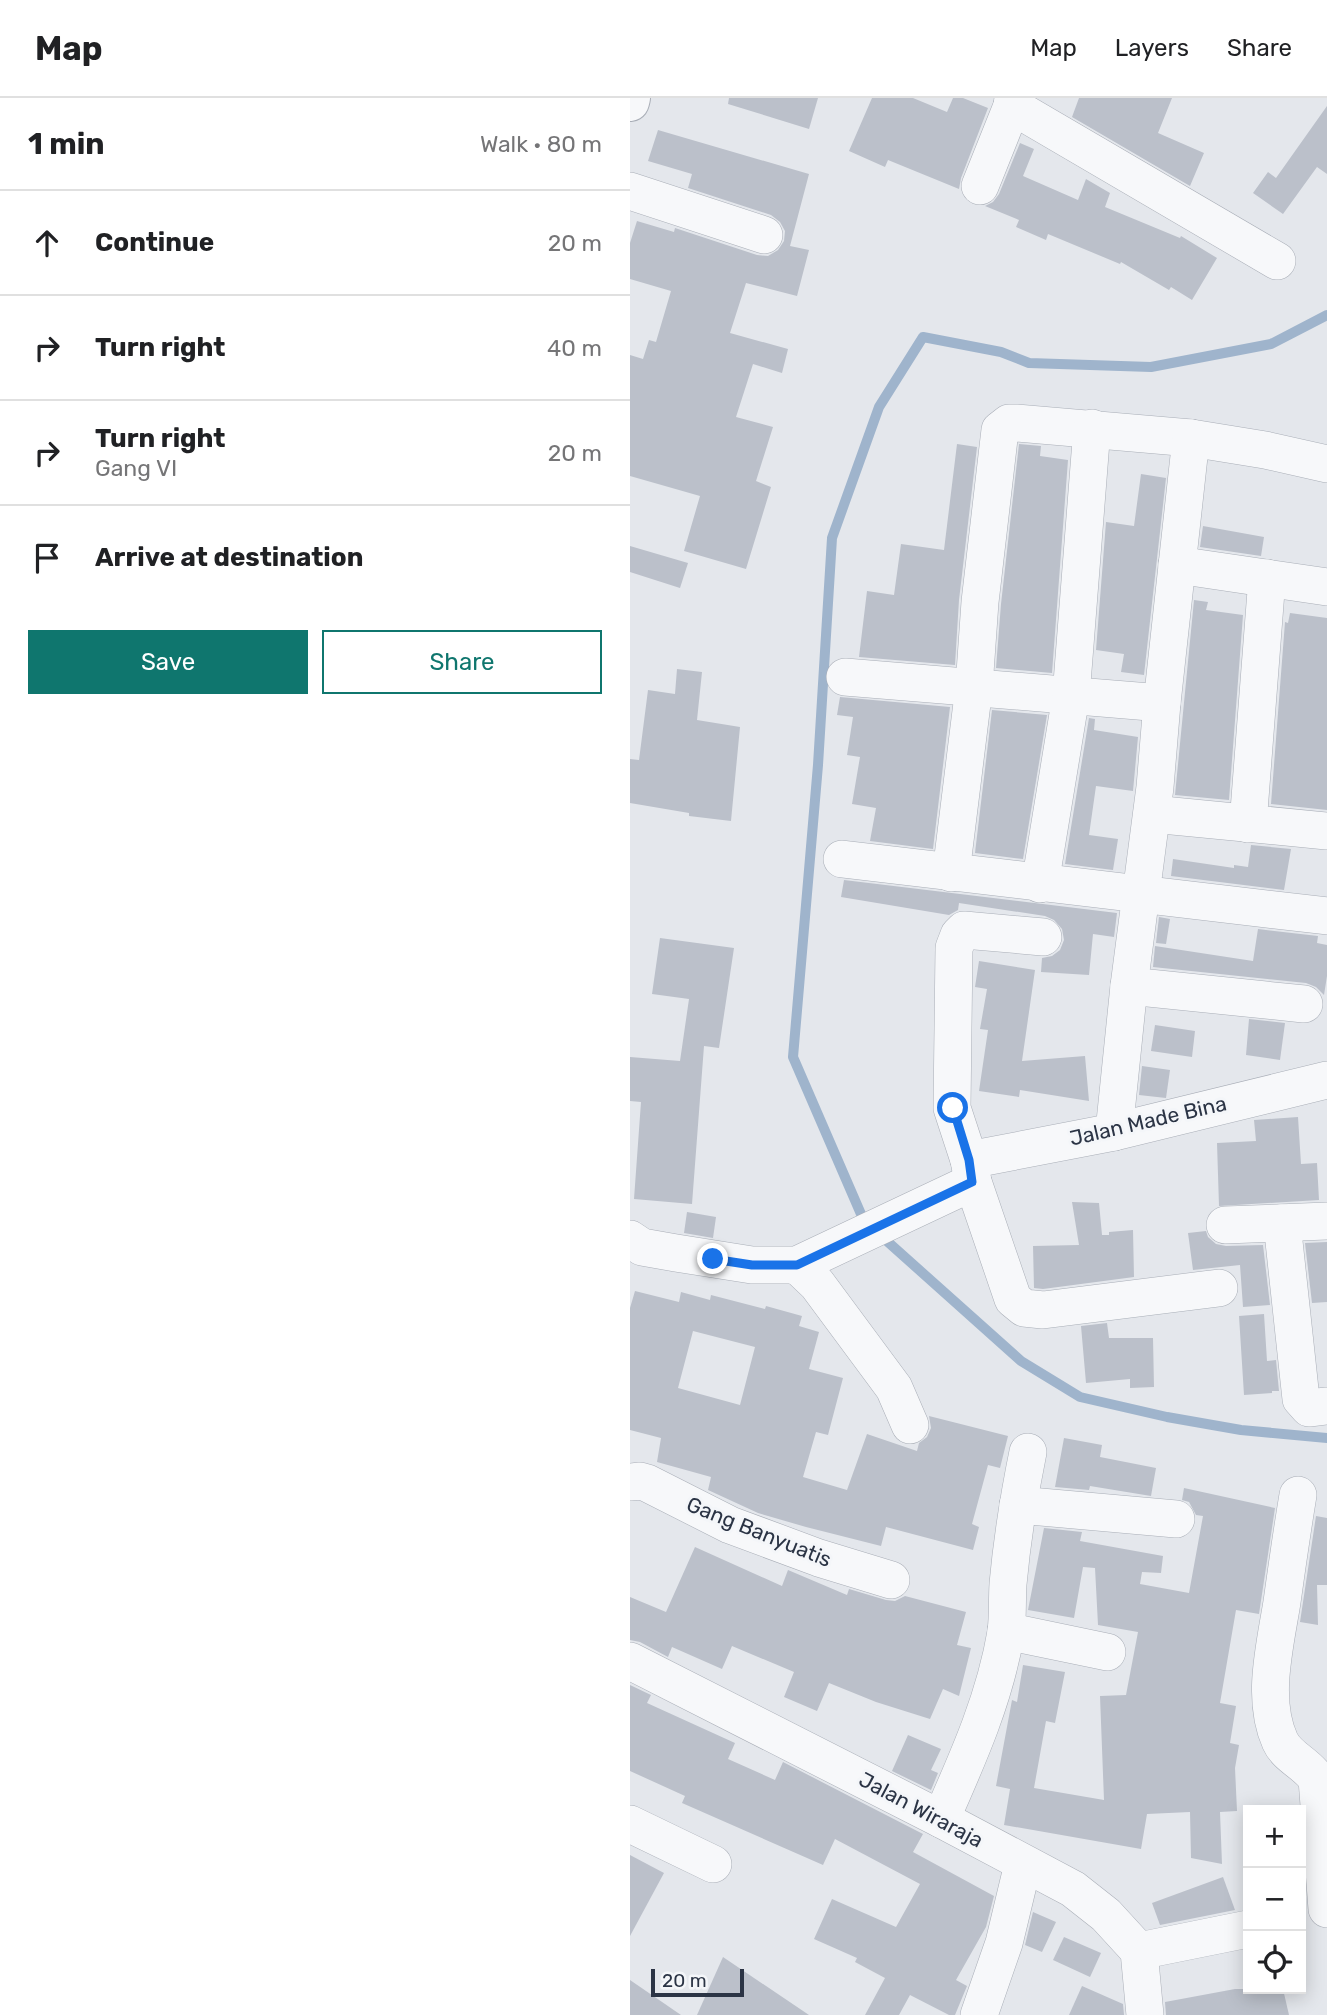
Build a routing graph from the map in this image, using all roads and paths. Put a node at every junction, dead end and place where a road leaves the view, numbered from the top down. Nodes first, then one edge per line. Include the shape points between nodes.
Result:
1 (1013, 102) edge
2 (980, 186) dead end
3 (630, 191) edge
4 (764, 235) dead end
5 (1276, 261) dead end
6 (1092, 428) junction
7 (1191, 438) junction
8 (1327, 464) edge
9 (1177, 565) junction
10 (1267, 578) junction
11 (1327, 587) edge
12 (845, 677) dead end
13 (974, 687) junction
14 (1072, 696) junction
15 (1162, 703) junction
16 (1152, 814) junction
17 (1248, 824) junction
18 (1327, 831) edge
19 (842, 859) dead end
20 (951, 873) junction
21 (1040, 884) junction
22 (1141, 895) junction
23 (1327, 916) edge
24 (1043, 937) dead end
25 (1129, 986) junction
26 (1304, 1004) dead end
27 (1327, 1080) edge
28 (1114, 1132) junction
29 (971, 1171) junction
30 (1327, 1221) edge
31 (1282, 1223) junction
32 (1225, 1225) dead end
33 (630, 1239) edge
34 (797, 1265) junction
35 (1219, 1288) dead end
36 (1327, 1406) edge
37 (910, 1425) dead end
38 (1028, 1452) dead end
39 (630, 1482) edge
40 (1298, 1495) dead end
41 (1018, 1505) junction
42 (1176, 1519) dead end
43 (891, 1580) dead end
44 (1006, 1631) junction
45 (1107, 1652) dead end
46 (630, 1661) edge
47 (942, 1819) junction
48 (630, 1824) edge
49 (713, 1864) dead end
50 (1023, 1864) junction
51 (1327, 1911) edge
52 (1306, 1917) edge
53 (1243, 1930) edge
54 (1139, 1951) junction
55 (979, 2015) edge
56 (1145, 2015) edge

1 - 2 street
1 - 5 street
3 - 4 street
6 - 7 street
6 - 13 street via 1009,423 1000,430
6 - 14 street
7 - 8 street
7 - 9 street
9 - 10 street
9 - 15 street
10 - 11 street
10 - 17 street
12 - 13 street
13 - 14 street
13 - 20 street
14 - 15 street
14 - 21 street
15 - 16 street
16 - 17 street
16 - 22 street
17 - 18 street
19 - 20 street
20 - 21 street
21 - 22 street
22 - 23 street
22 - 25 street
24 - 29 street via 964,930 956,943 953,1108
25 - 26 street
25 - 28 street
27 - 28 street, Jalan Made Bina
28 - 29 street, Jalan Made Bina
29 - 34 street, Jalan Made Bina via 913,1210
29 - 35 street via 1013,1299 1024,1308 1043,1310
30 - 31 street
31 - 32 street
31 - 36 street via 1301,1399 1309,1408
33 - 34 street via 642,1247 752,1265
34 - 37 street via 817,1284 894,1388
38 - 41 street
39 - 43 street, Gang Banyuatis via 647,1483 730,1525
40 - 51 street via 1274,1647 1272,1711 1280,1741 1317,1779
41 - 42 street
41 - 44 street
44 - 45 street
44 - 47 street via 982,1726
46 - 47 street, Jalan Wiraraja
47 - 50 street, Jalan Wiraraja
48 - 49 street
50 - 54 street, Jalan Wiraraja via 1073,1889 1106,1915
50 - 55 street via 1004,1943
51 - 52 street
53 - 54 street
54 - 56 street

